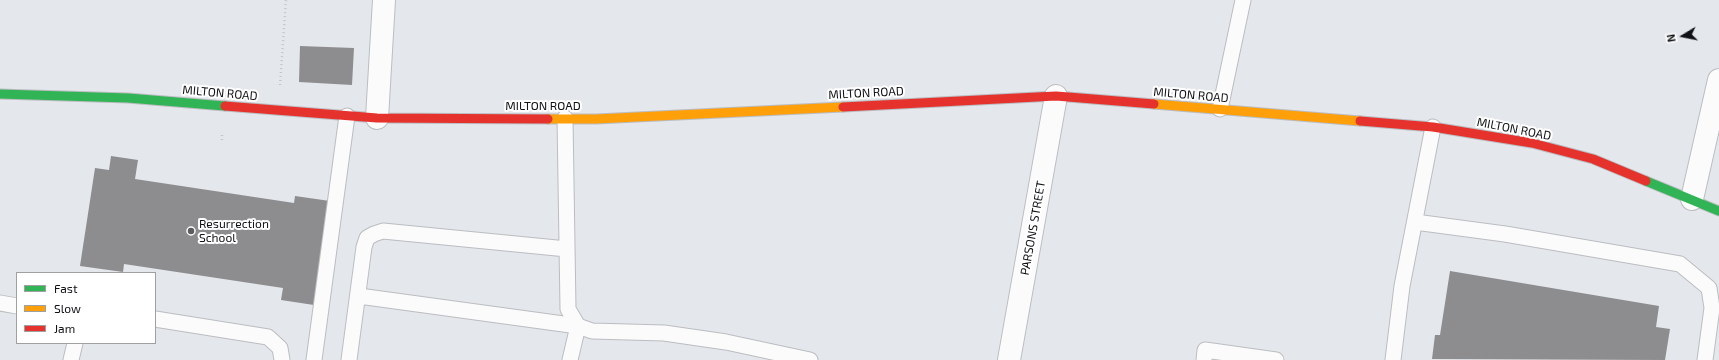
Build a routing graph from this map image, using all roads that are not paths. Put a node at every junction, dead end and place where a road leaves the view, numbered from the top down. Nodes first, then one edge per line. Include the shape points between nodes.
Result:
1 (384, 0) edge
2 (1243, 0) edge
3 (1719, 80) edge
4 (0, 94) edge
5 (1056, 96) junction
6 (1220, 109) junction
7 (347, 116) junction
8 (378, 118) junction
9 (565, 118) junction
10 (1433, 127) junction
11 (1692, 198) junction
12 (1719, 211) edge
13 (1415, 222) junction
14 (568, 249) junction
15 (359, 296) junction
16 (0, 303) edge
17 (16, 306) edge
18 (156, 319) edge
19 (578, 326) junction
20 (75, 344) edge
21 (1205, 355) edge
22 (1710, 356) edge
23 (71, 360) edge
24 (282, 360) edge
25 (314, 360) edge
26 (349, 360) edge
27 (570, 360) edge
28 (810, 360) edge
29 (1009, 360) edge
30 (1276, 360) edge
31 (1393, 360) edge

1 - 8 street
2 - 6 lane
3 - 11 street
4 - 7 street, MILTON ROAD via 128,98
5 - 6 street, MILTON ROAD
5 - 9 street, MILTON ROAD via 596,119
5 - 29 street, PARSONS STREET
6 - 10 street, MILTON ROAD
7 - 8 street, MILTON ROAD
7 - 25 lane
8 - 9 street, MILTON ROAD
9 - 14 lane
10 - 11 street, MILTON ROAD via 1532,143 1594,159
10 - 13 lane
11 - 12 street, MILTON ROAD
13 - 22 lane via 1505,234 1680,264 1710,288
13 - 31 lane via 1402,286
14 - 15 lane via 383,231 367,238
14 - 19 lane via 568,309
15 - 19 lane
15 - 26 lane
16 - 17 lane
18 - 24 lane via 268,337 280,348
19 - 27 lane
19 - 28 lane via 592,331 664,333 726,342
20 - 23 lane
21 - 30 lane

